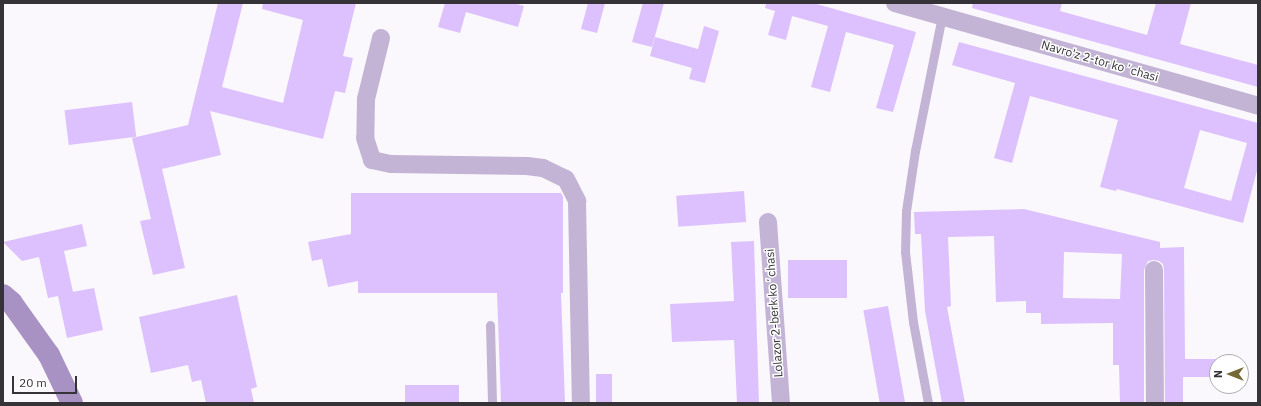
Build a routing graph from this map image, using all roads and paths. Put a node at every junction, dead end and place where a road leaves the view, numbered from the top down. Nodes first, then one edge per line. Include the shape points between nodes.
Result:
1 (896, 3) edge
2 (944, 9) edge
3 (381, 38) dead end
4 (1258, 106) edge
5 (768, 222) dead end
6 (1154, 270) dead end
7 (3, 295) edge
8 (490, 325) dead end
9 (72, 403) edge
10 (492, 403) edge
11 (581, 403) edge
12 (781, 403) edge
13 (928, 403) edge
14 (1155, 403) edge

1 - 2 street
2 - 4 street
2 - 13 lane via 915,151 906,211 905,252 912,314
3 - 11 street via 366,99 365,138 372,160 391,164 527,166 543,168 566,179 577,201
5 - 12 street, Lolazor 2-berk koʼchasi
6 - 14 street
7 - 9 main road via 11,302 49,355
8 - 10 lane

